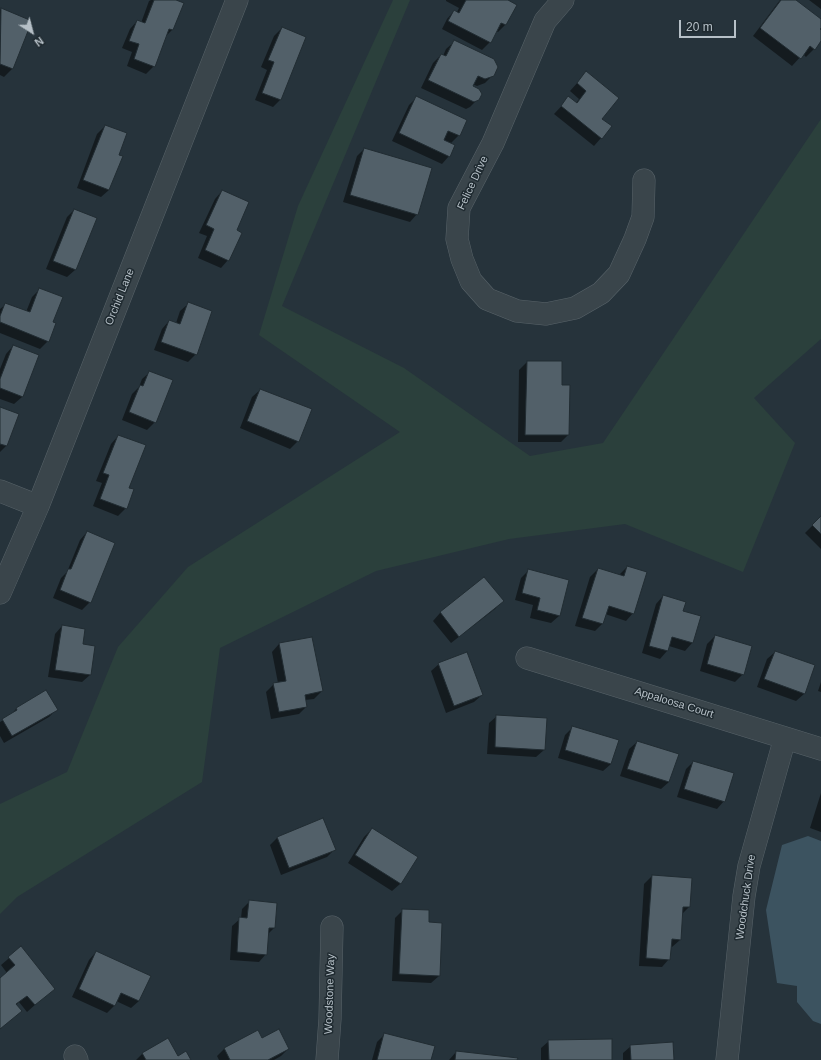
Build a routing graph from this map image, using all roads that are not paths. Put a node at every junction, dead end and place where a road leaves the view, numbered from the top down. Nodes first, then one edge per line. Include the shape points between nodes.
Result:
1 (237, 0) edge
2 (563, 0) edge
3 (644, 180) dead end
4 (0, 491) edge
5 (38, 506) junction
6 (0, 593) edge
7 (527, 658) dead end
8 (785, 738) junction
9 (821, 749) edge
10 (332, 927) dead end
11 (327, 1060) edge
12 (727, 1060) edge

1 - 5 street, Orchid Lane
2 - 3 street, Felice Drive via 545,21 492,143 459,208 457,239 471,281 487,298 518,311 546,314 575,308 601,292 619,274 643,217
4 - 5 street
5 - 6 street, Orchid Lane
7 - 8 street, Appaloosa Court
8 - 9 street, Appaloosa Court
8 - 12 street, Woodchuck Drive via 749,866
10 - 11 street, Woodstone Way

